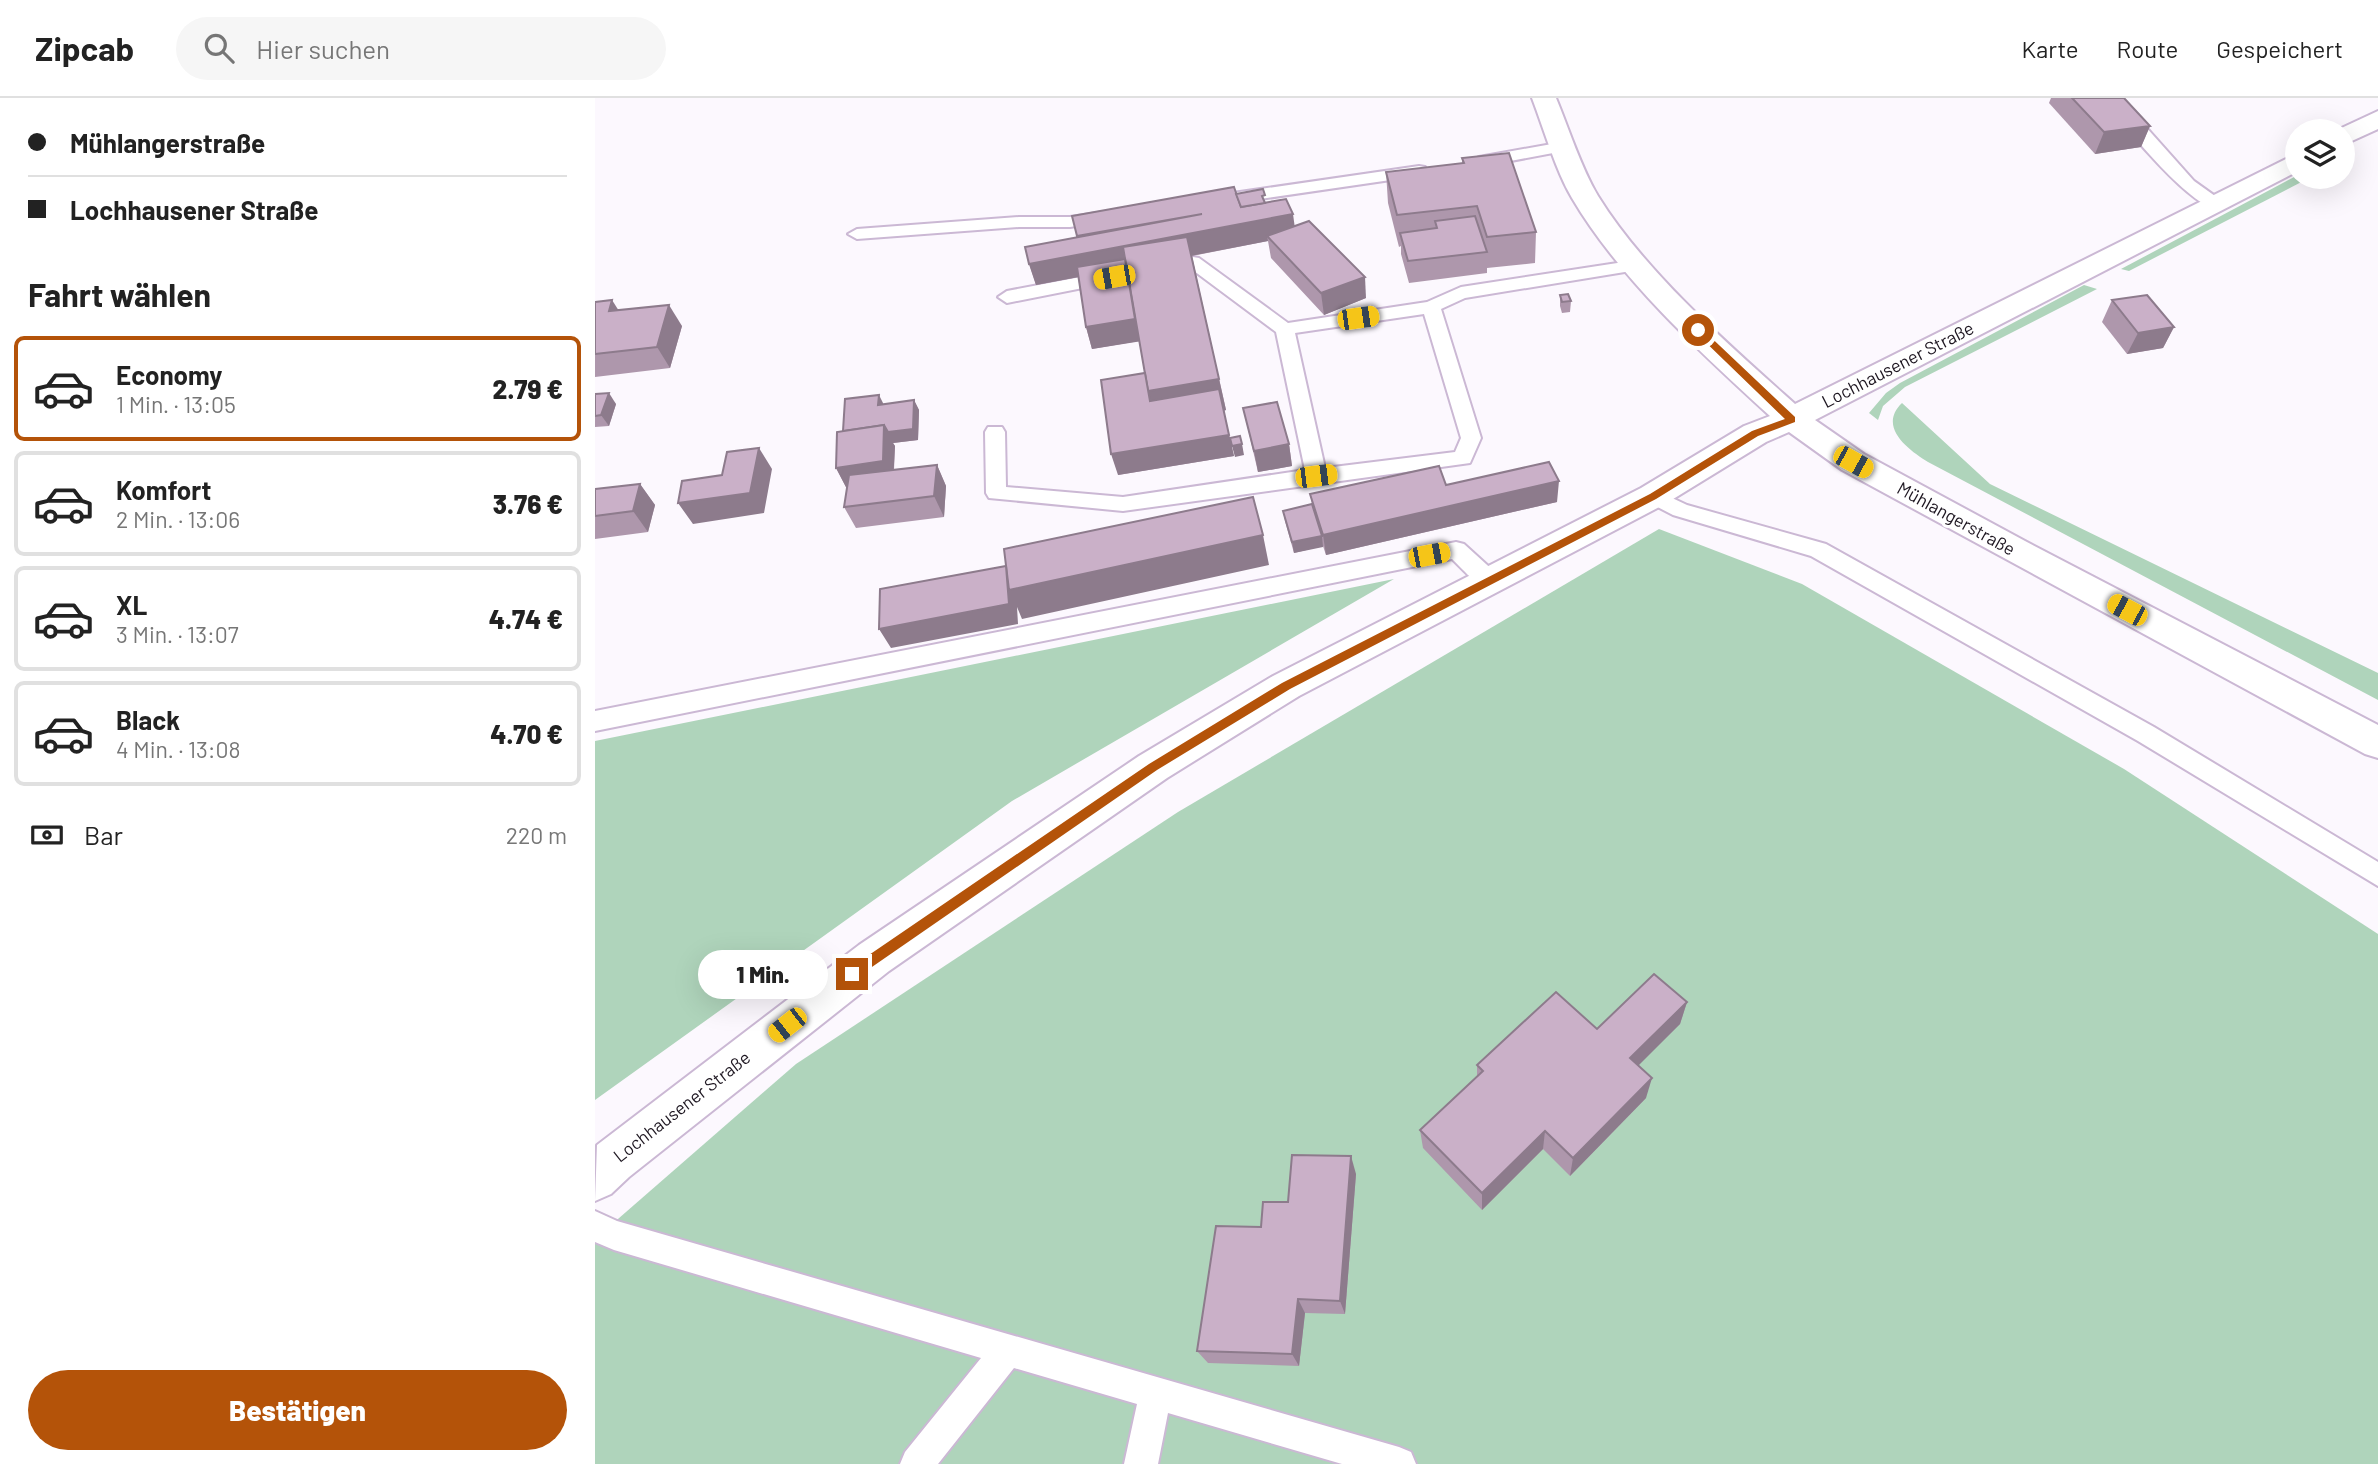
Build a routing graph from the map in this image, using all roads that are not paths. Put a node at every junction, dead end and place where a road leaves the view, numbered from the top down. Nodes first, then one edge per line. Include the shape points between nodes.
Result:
1 (1544, 98) edge
2 (2111, 98) edge
3 (2378, 119) edge
4 (2355, 131) edge
5 (1563, 148) junction
6 (1457, 165) edge
7 (2285, 168) edge
8 (1431, 169) edge
9 (1219, 200) edge
10 (2215, 205) junction
11 (1124, 214) edge
12 (857, 234) dead end
13 (1637, 265) junction
14 (1007, 297) dead end
15 (1430, 307) junction
16 (1285, 329) junction
17 (1792, 419) junction
18 (995, 432) dead end
19 (1316, 476) junction
20 (1653, 496) junction
21 (1489, 580) junction
22 (595, 721) edge
23 (2378, 743) edge
24 (2378, 875) edge
25 (595, 1178) edge
26 (595, 1226) edge
27 (1008, 1350) junction
28 (1156, 1393) junction
29 (917, 1464) edge
30 (1142, 1464) edge
31 (1399, 1464) edge

1 - 5 street, Mühlangerstraße
2 - 10 lane via 2188,185
3 - 4 street
5 - 6 lane
5 - 13 street, Mühlangerstraße via 1584,196
7 - 10 street, Lochhausener Straße
8 - 9 lane
10 - 17 street, Lochhausener Straße
11 - 12 lane via 1070,222
13 - 15 lane via 1461,293
13 - 17 street, Mühlangerstraße via 1713,346
14 - 16 lane via 1193,262
15 - 16 lane
15 - 19 lane via 1471,438 1462,458
16 - 19 lane
17 - 20 street, Lochhausener Straße via 1755,433
17 - 23 street, Mühlangerstraße via 1853,462 1910,494
18 - 19 lane via 996,493 1123,504
20 - 21 street, Lochhausener Straße
20 - 24 lane via 1680,510 1818,550 2146,734
21 - 22 lane via 1456,550
21 - 25 street, Lochhausener Straße via 1286,686 1153,767 874,958
26 - 27 lane
27 - 28 lane
27 - 29 lane
28 - 30 lane
28 - 31 lane

